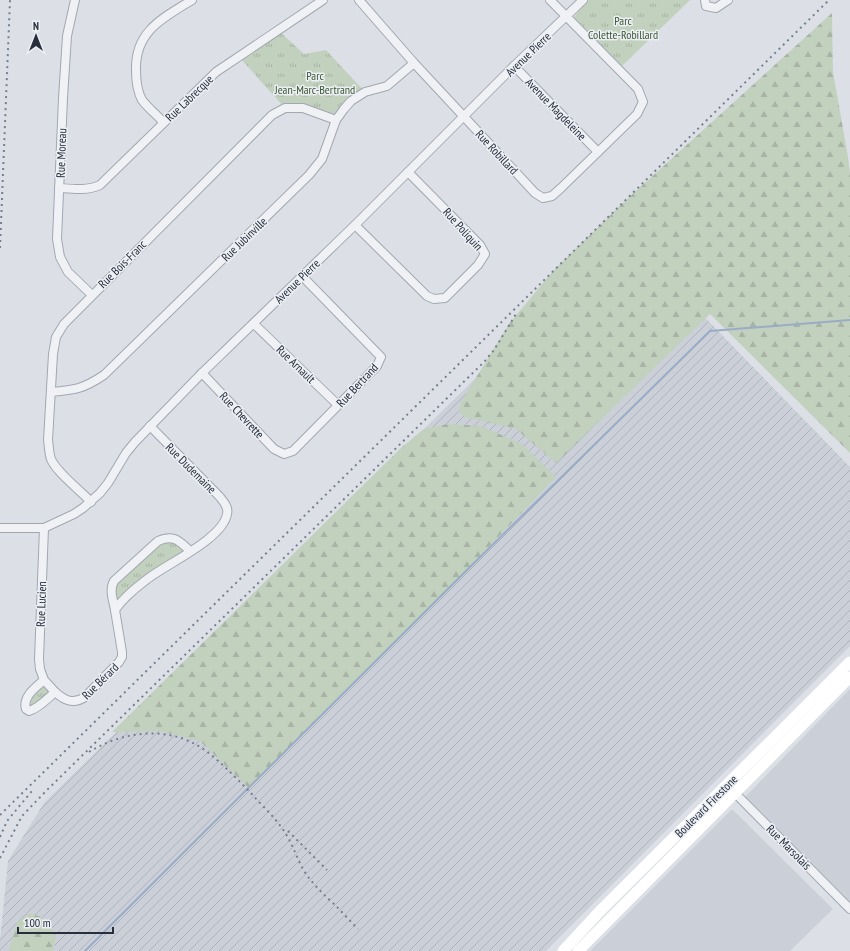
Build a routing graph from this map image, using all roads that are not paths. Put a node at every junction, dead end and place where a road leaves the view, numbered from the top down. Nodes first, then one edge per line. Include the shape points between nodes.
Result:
1 (75, 0) edge
2 (192, 0) edge
3 (322, 0) edge
4 (359, 0) edge
5 (550, 0) edge
6 (583, 0) edge
7 (705, 0) edge
8 (728, 0) edge
9 (566, 17) junction
10 (414, 63) junction
11 (514, 66) junction
12 (464, 117) junction
13 (336, 120) junction
14 (163, 122) junction
15 (598, 152) junction
16 (408, 172) junction
17 (59, 188) junction
18 (355, 225) junction
19 (302, 276) junction
20 (92, 295) junction
21 (254, 324) junction
22 (202, 373) junction
23 (51, 392) junction
24 (338, 405) junction
25 (150, 426) junction
26 (284, 454) joint
27 (91, 502) junction
28 (0, 528) edge
29 (44, 528) junction
30 (190, 551) junction
31 (114, 610) junction
32 (850, 662) edge
33 (850, 677) edge
34 (44, 680) junction
35 (55, 692) junction
36 (731, 790) junction
37 (850, 909) edge
38 (563, 951) edge
39 (578, 951) edge

1 - 17 street, Rue Moreau via 67,36
2 - 14 street via 146,34 138,48 136,81 142,99
3 - 14 street, Rue Labrecque via 216,72
4 - 10 street, Rue Robillard
5 - 9 street
6 - 9 street, Avenue Pierre
7 - 8 street via 706,6 716,8
9 - 11 street, Avenue Pierre
9 - 15 street, Rue Robillard via 638,89 643,102 637,114
10 - 12 street, Rue Robillard
10 - 13 street, Rue Jubinville via 387,86 365,92 351,101
11 - 12 street, Avenue Pierre
11 - 15 street, Avenue Magdeleine
12 - 15 street, Rue Robillard via 535,193 543,198 552,196
12 - 16 street, Avenue Pierre
13 - 20 street, Rue Bois-Franc via 303,108 285,108 272,115
13 - 23 street, Rue Jubinville via 322,159 309,175 104,375 84,388
14 - 17 street, Rue Labrecque via 100,185 93,189
16 - 18 street, Avenue Pierre
16 - 18 street, Rue Poliquin via 480,245 485,254 478,265 445,298 434,299 427,296
17 - 20 street, Rue Moreau via 57,239 60,258 68,272
18 - 19 street, Avenue Pierre
19 - 21 street, Avenue Pierre
19 - 24 street, Rue Bertrand via 381,357 377,366
20 - 23 street, Rue Bois-Franc via 64,324 56,337
21 - 22 street, Avenue Pierre
21 - 24 street, Rue Arnault
22 - 25 street, Avenue Pierre
22 - 26 street, Rue Chevrette via 274,449
23 - 27 street, Rue Bois-Franc via 48,440 51,460
24 - 26 street, Rue Bertrand via 293,451
25 - 27 street, Avenue Pierre via 126,453 108,483
25 - 30 street, Rue Dudemaine via 226,504 228,513 224,524
27 - 29 street, Avenue Pierre via 74,514
28 - 29 street, Avenue Pierre
29 - 34 street, Rue Lucien via 39,659
30 - 31 street via 146,580
30 - 31 street, Rue Bérard via 171,538 158,542 114,581 111,592
31 - 35 street, Rue Bérard via 122,652 119,662 80,701 64,700
32 - 36 main road, Boulevard Firestone
33 - 36 main road, Boulevard Firestone
34 - 35 street, Rue Lucien
34 - 35 street via 26,699 26,709 34,710
36 - 37 street, Rue Marsolais
36 - 38 main road, Boulevard Firestone via 600,911
36 - 39 main road, Boulevard Firestone

